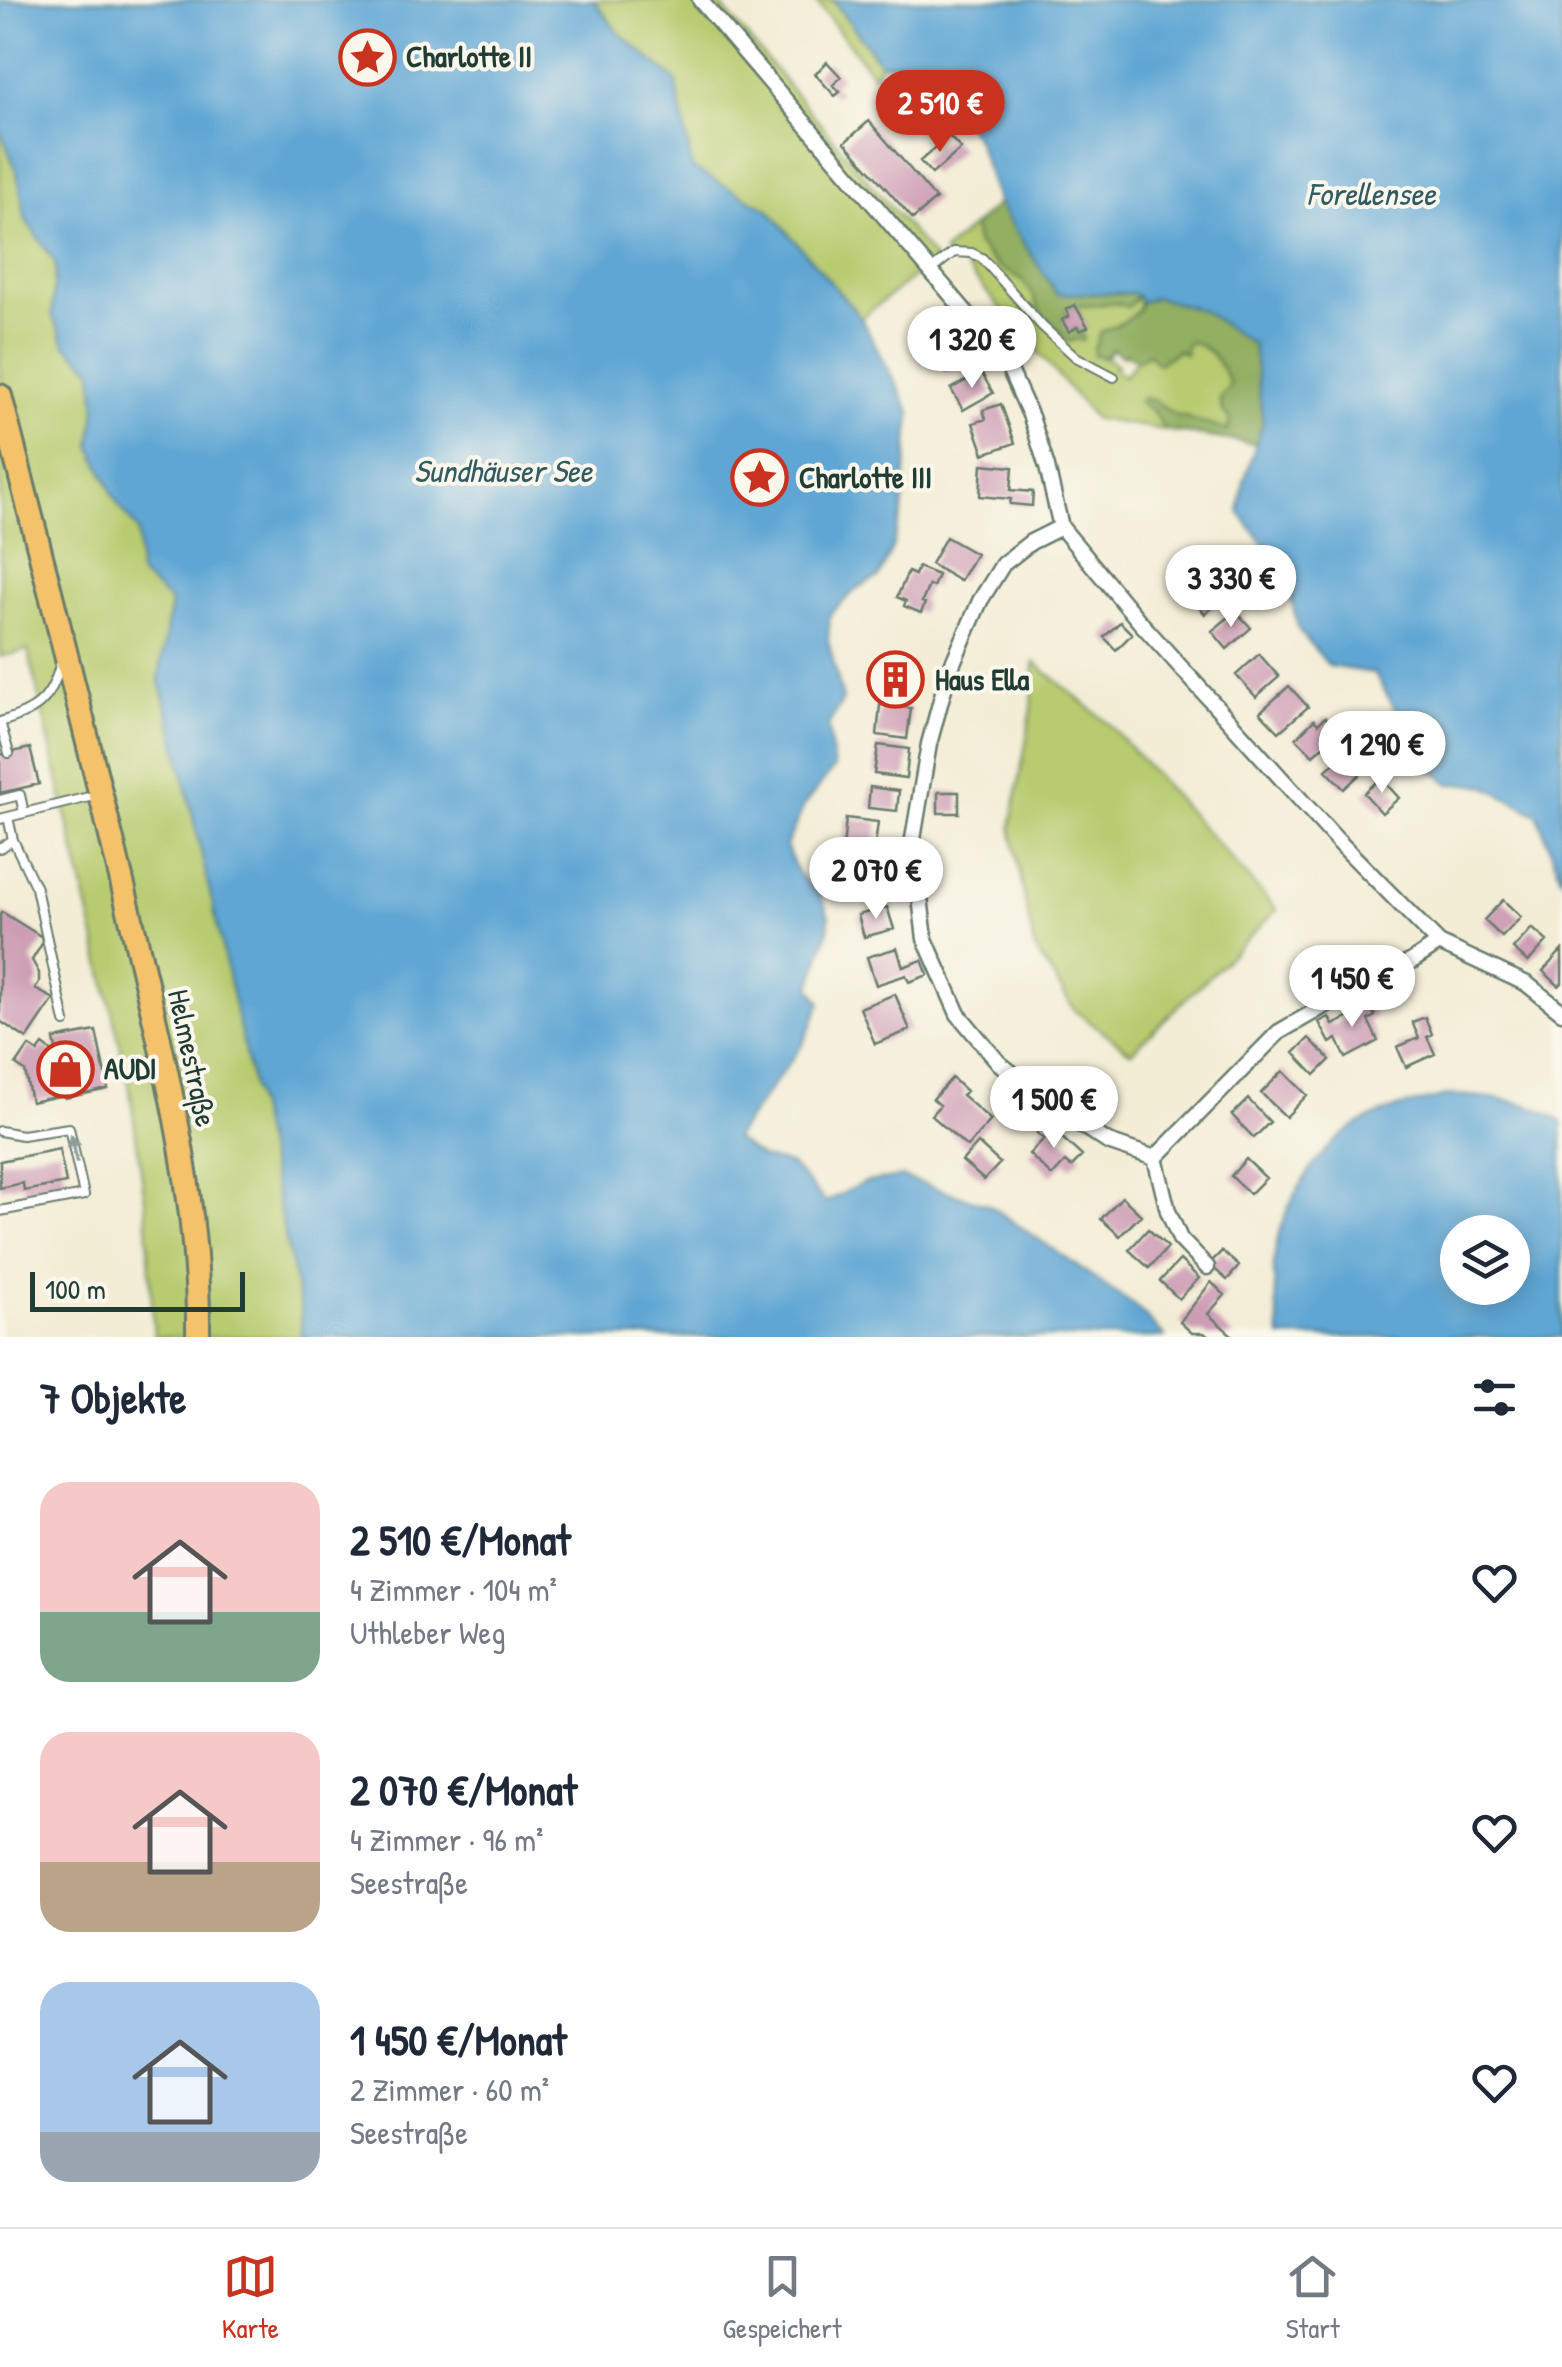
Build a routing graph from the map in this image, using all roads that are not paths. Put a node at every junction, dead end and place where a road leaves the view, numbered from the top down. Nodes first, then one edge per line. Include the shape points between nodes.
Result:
1 (700, 0) edge
2 (931, 270) junction
3 (1114, 377) dead end
4 (0, 396) edge
5 (1061, 527) junction
6 (64, 651) junction
7 (0, 722) edge
8 (2, 741) edge
9 (8, 752) dead end
10 (102, 794) junction
11 (0, 800) edge
12 (24, 813) junction
13 (4, 818) edge
14 (13, 840) junction
15 (0, 848) edge
16 (1439, 943) junction
17 (1562, 1012) edge
18 (65, 1022) dead end
19 (0, 1130) edge
20 (1155, 1158) junction
21 (0, 1212) edge
22 (1207, 1267) dead end
23 (198, 1337) edge

1 - 2 street
2 - 3 lane via 954,252 972,252 1076,357
2 - 5 street via 1004,357 1036,434
4 - 6 main road, Helmestraße
5 - 16 street via 1323,824
5 - 20 street via 1003,564 948,674 914,839 925,939 958,1014 999,1063 1108,1142
6 - 7 lane via 46,697 28,713
6 - 10 main road, Helmestraße
7 - 8 lane
8 - 9 lane
10 - 12 lane
10 - 23 main road, Helmestraße via 172,1096 190,1212
11 - 12 lane via 19,792
12 - 13 lane
13 - 14 lane
14 - 15 lane
14 - 18 lane via 36,888
16 - 17 street via 1527,984
16 - 20 street via 1280,1032
21 -> 19 lane via 84,1195 69,1128 22,1135
20 - 22 street via 1180,1239

